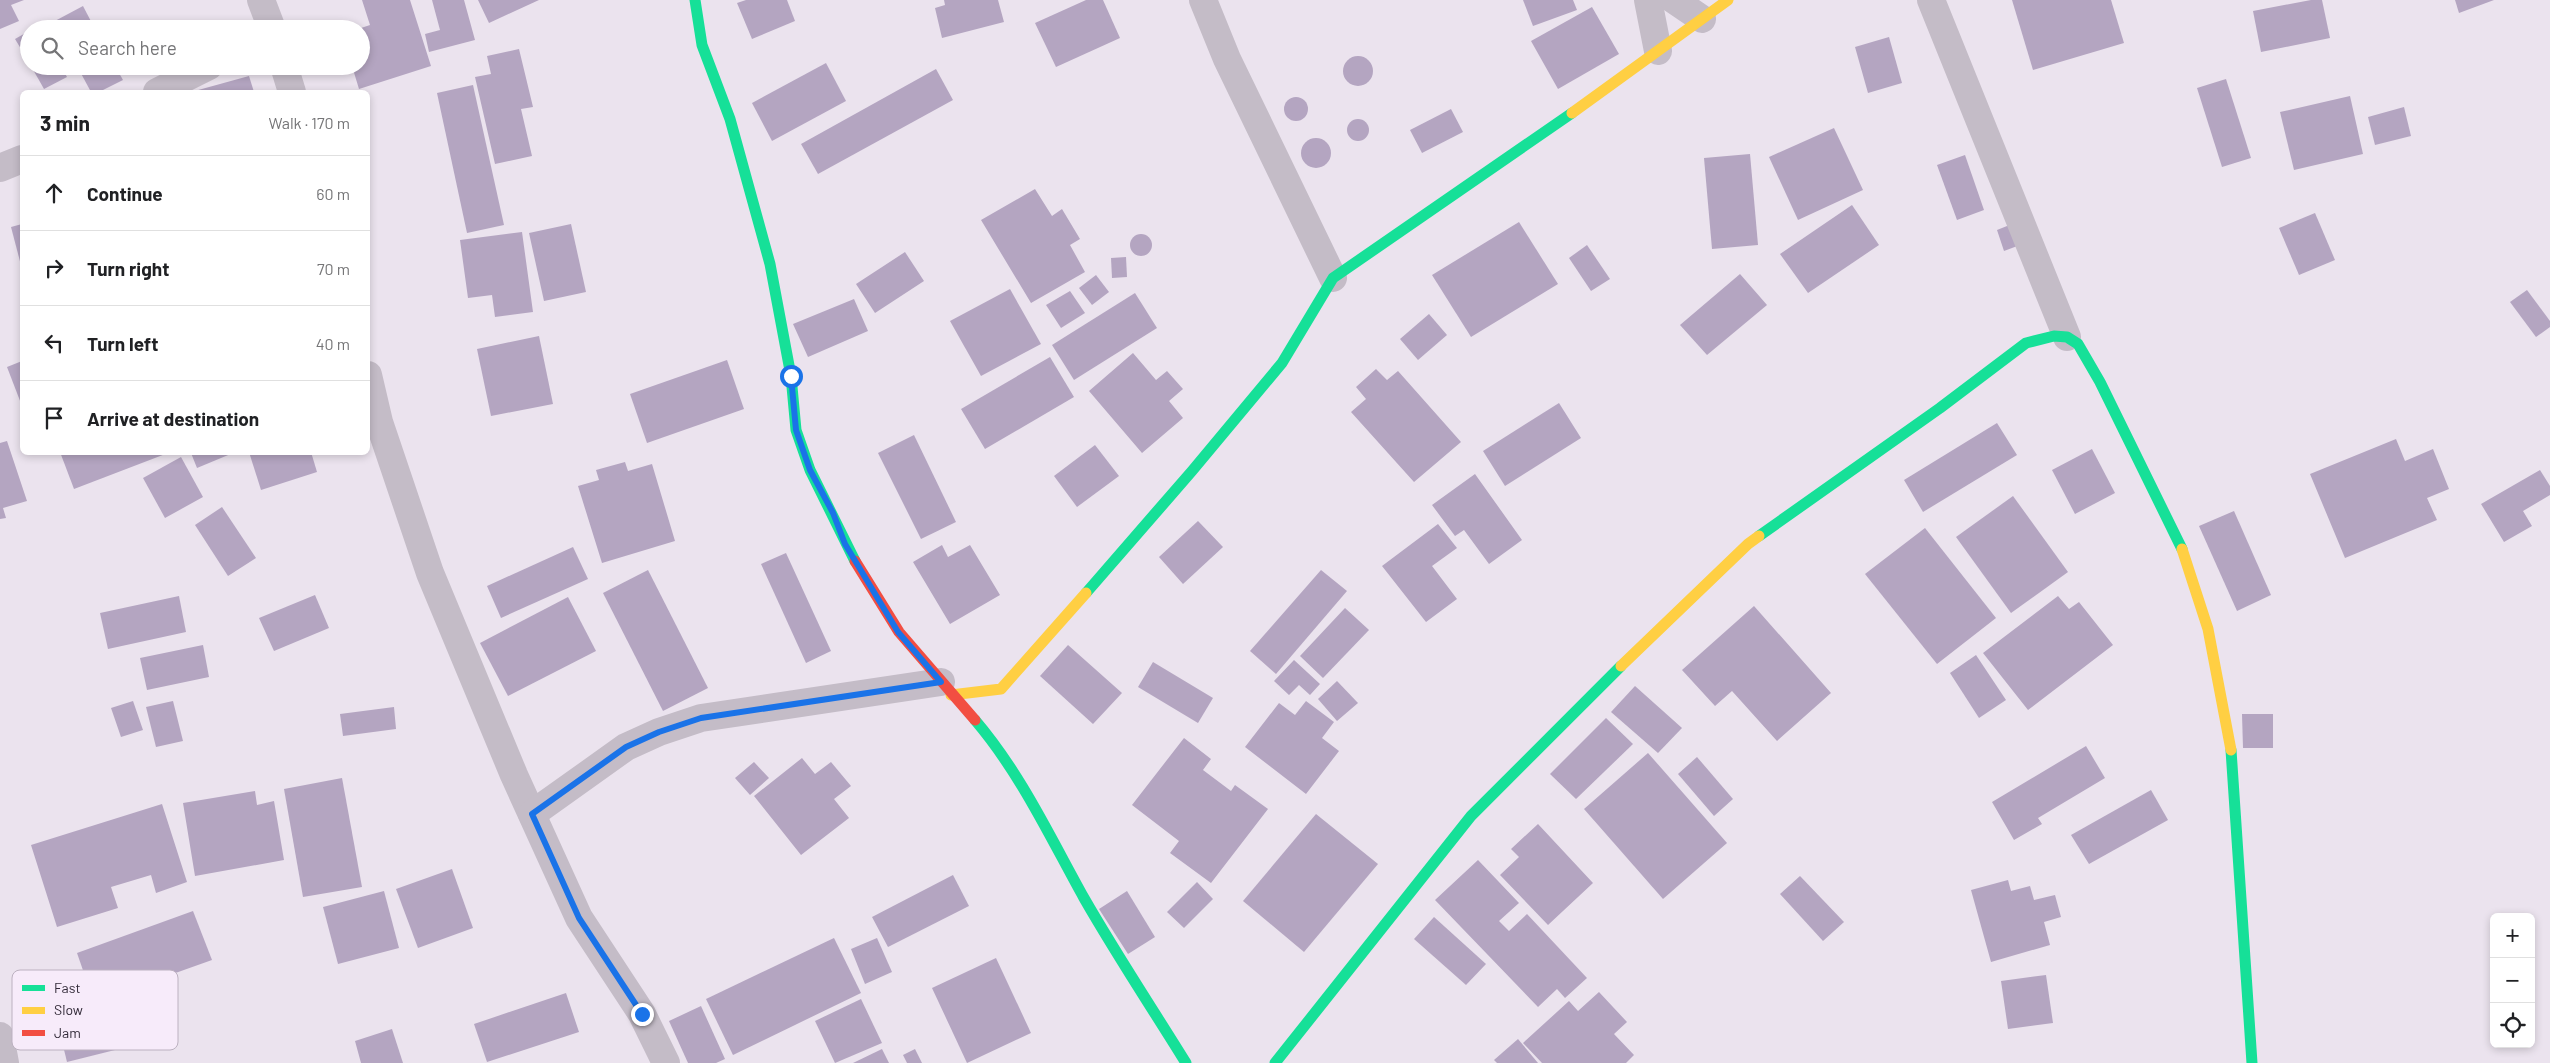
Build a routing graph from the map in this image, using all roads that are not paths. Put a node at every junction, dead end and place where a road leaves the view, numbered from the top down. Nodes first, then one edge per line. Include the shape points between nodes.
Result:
1 (261, 0) edge
2 (695, 0) edge
3 (1203, 0) edge
4 (1648, 0) edge
5 (1674, 0) edge
6 (1728, 0) edge
7 (1931, 0) edge
8 (1702, 19) junction
9 (269, 20) edge
10 (1658, 51) junction
11 (191, 75) edge
12 (287, 75) edge
13 (161, 90) edge
14 (291, 90) edge
15 (20, 159) edge
16 (0, 168) edge
17 (1333, 278) junction
18 (2067, 337) junction
19 (370, 383) edge
20 (946, 689) junction
21 (532, 814) junction
22 (0, 1036) edge
23 (5, 1063) edge
24 (666, 1063) edge
25 (1186, 1063) edge
26 (1276, 1063) edge
27 (2252, 1063) edge

1 - 9 street
2 - 20 street via 702,45 730,119 770,264 791,376 796,430 807,462 845,544 872,592 898,632
3 - 17 street via 1228,60
4 - 10 street
5 - 8 street
6 - 8 street
7 - 18 street
8 - 10 street
10 - 17 street via 1525,147
11 - 13 street
12 - 14 street
15 - 16 street
17 - 20 street via 1282,363 1192,471 1001,688
18 - 26 street via 2040,338 2026,343 1748,544 1472,816
18 - 27 street via 2078,344 2100,382 2183,550 2208,629 2232,762
19 - 21 street via 430,573
20 - 21 street via 701,718 626,747
20 - 25 street via 998,747 1032,801 1085,899
21 - 24 street via 579,918 642,1014
22 - 23 street

